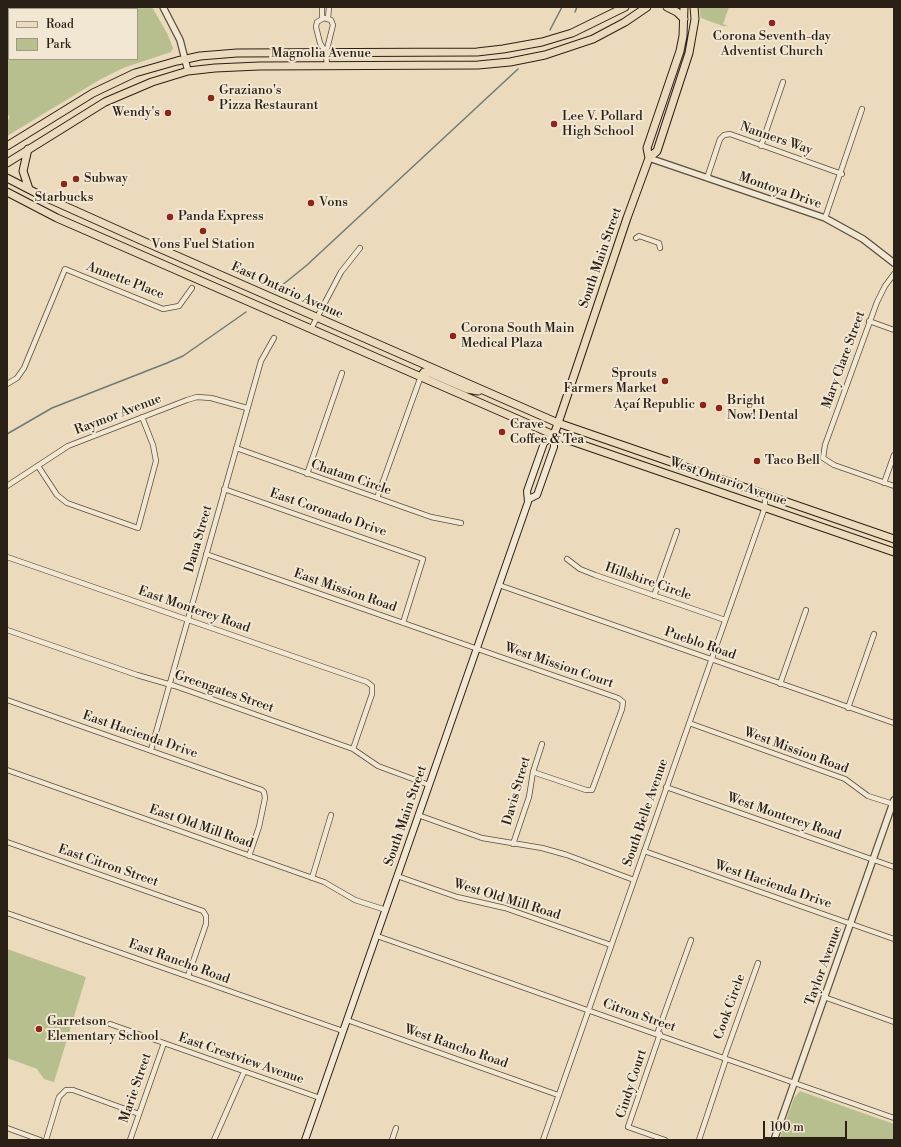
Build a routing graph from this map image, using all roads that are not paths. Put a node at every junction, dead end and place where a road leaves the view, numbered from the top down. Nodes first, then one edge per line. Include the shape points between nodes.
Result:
1 (162, 7) edge
2 (322, 7) edge
3 (329, 7) edge
4 (625, 7) edge
5 (653, 7) edge
6 (667, 7) edge
7 (684, 7) edge
8 (694, 7) edge
9 (645, 8) edge
10 (322, 18) junction
11 (328, 18) junction
12 (684, 19) junction
13 (326, 53) junction
14 (185, 60) junction
15 (327, 66) junction
16 (188, 71) junction
17 (783, 82) dead end
18 (862, 109) dead end
19 (7, 146) edge
20 (761, 146) junction
21 (28, 149) junction
22 (649, 158) junction
23 (7, 163) edge
24 (842, 174) junction
25 (7, 178) edge
26 (707, 178) junction
27 (29, 189) junction
28 (7, 192) edge
29 (825, 218) junction
30 (636, 238) dead end
31 (360, 248) dead end
32 (660, 248) dead end
33 (894, 263) edge
34 (894, 274) edge
35 (192, 288) dead end
36 (316, 317) junction
37 (869, 321) junction
38 (311, 329) junction
39 (894, 330) edge
40 (274, 338) dead end
41 (342, 373) dead end
42 (421, 376) junction
43 (7, 384) edge
44 (490, 393) junction
45 (247, 408) junction
46 (142, 418) junction
47 (558, 423) junction
48 (554, 435) junction
49 (236, 448) junction
50 (894, 455) edge
51 (38, 466) junction
52 (307, 474) junction
53 (884, 483) junction
54 (7, 486) edge
55 (894, 486) edge
56 (224, 488) junction
57 (765, 493) junction
58 (377, 498) junction
59 (529, 500) junction
60 (764, 507) junction
61 (461, 523) dead end
62 (676, 531) dead end
63 (894, 539) edge
64 (894, 552) edge
65 (206, 554) junction
66 (7, 557) edge
67 (567, 560) dead end
68 (499, 585) junction
69 (654, 596) junction
70 (806, 610) dead end
71 (188, 619) junction
72 (725, 620) junction
73 (403, 624) junction
74 (7, 630) edge
75 (874, 634) dead end
76 (476, 649) junction
77 (711, 660) junction
78 (169, 684) junction
79 (780, 684) junction
80 (7, 700) edge
81 (848, 708) junction
82 (689, 723) junction
83 (894, 723) edge
84 (542, 744) dead end
85 (353, 749) junction
86 (151, 750) junction
87 (7, 770) edge
88 (533, 772) junction
89 (429, 785) junction
90 (666, 788) junction
91 (893, 802) edge
92 (330, 815) dead end
93 (418, 815) junction
94 (7, 842) edge
95 (513, 844) junction
96 (644, 851) junction
97 (249, 856) junction
98 (873, 860) junction
99 (894, 867) edge
100 (397, 876) junction
101 (312, 878) junction
102 (634, 880) junction
103 (386, 910) junction
104 (7, 913) edge
105 (851, 924) junction
106 (377, 936) junction
107 (894, 939) edge
108 (691, 940) dead end
109 (611, 945) junction
110 (758, 963) dead end
111 (188, 976) junction
112 (824, 997) junction
113 (588, 1010) junction
114 (347, 1020) junction
115 (894, 1022) edge
116 (110, 1024) dead end
117 (343, 1031) junction
118 (659, 1034) junction
119 (164, 1043) junction
120 (725, 1058) junction
121 (244, 1072) junction
122 (794, 1083) junction
123 (558, 1095) junction
124 (320, 1098) junction
125 (139, 1114) junction
126 (894, 1118) edge
127 (7, 1128) edge
128 (396, 1128) dead end
129 (40, 1140) edge
130 (46, 1140) edge
131 (130, 1140) edge
132 (214, 1140) edge
133 (305, 1140) edge
134 (392, 1140) edge
135 (543, 1140) edge
136 (665, 1140) edge
137 (699, 1140) edge
138 (774, 1140) edge

1 - 14 street via 180,40
2 - 10 street
3 - 11 street
4 - 13 main road, Magnolia Avenue via 572,33 520,47 477,52
5 - 9 main road, Magnolia Avenue
6 - 12 main road
7 - 12 main road, South Main Street
8 - 22 main road, South Main Street via 695,19 690,53 657,151
9 - 15 main road, Magnolia Avenue via 592,39 523,60 478,65
10 - 11 street
10 - 13 street via 316,27 320,43
11 - 13 street via 334,28
12 - 22 main road, South Main Street via 680,51 646,148
13 - 14 main road, Magnolia Avenue via 237,53
13 - 15 street
14 - 16 street
14 - 19 main road, Magnolia Avenue via 135,74 92,93
15 - 16 main road, Magnolia Avenue via 235,67
16 - 21 main road, Magnolia Avenue via 110,99
17 - 20 street
18 - 24 street
20 - 24 street, Nanners Way
20 - 26 street, Nanners Way via 730,134 724,135 720,139
21 - 23 main road, Magnolia Avenue
21 - 27 main road via 23,171
22 - 26 street, Montoya Drive
22 - 47 main road, South Main Street
24 - 29 street
25 - 27 main road, East Ontario Avenue
26 - 29 street, Montoya Drive
27 - 36 main road, East Ontario Avenue
28 - 38 main road, East Ontario Avenue via 57,218
29 - 33 street, Montoya Drive via 863,238
30 - 32 street via 639,236 659,243
31 - 36 street via 341,272
34 - 37 street, Mary Clare Street via 885,286
35 - 43 street, Annette Place via 179,306 163,309 65,269 24,368 17,378
36 - 38 street
36 - 44 main road, East Ontario Avenue
37 - 39 street
37 - 53 street, Mary Clare Street via 825,445 823,458 834,465
38 - 42 main road, East Ontario Avenue
40 - 45 street, Dana Street via 260,361
41 - 52 street
42 - 44 main road via 424,372 430,373 467,389
42 - 48 main road, East Ontario Avenue
42 - 58 street
44 - 47 main road, East Ontario Avenue
45 - 46 street, Raymor Avenue via 211,398 197,397
45 - 49 street, Dana Street
46 - 51 street, Raymor Avenue via 68,446
46 - 51 street via 153,445 156,461 138,528 67,502 58,495
47 - 48 main road, South Main Street
47 - 57 main road, West Ontario Avenue
48 - 59 main road, South Main Street via 554,447 537,495
48 - 59 main road, South Main Street via 544,443 527,491
48 - 60 main road, West Ontario Avenue
49 - 52 street, Chatam Circle
49 - 56 street, Dana Street
50 - 53 street
51 - 54 street, Raymor Avenue
52 - 58 street, Chatam Circle
53 - 55 street
56 - 65 street, Dana Street
56 - 73 street, East Coronado Drive via 424,559
57 - 60 street, South Belle Avenue
57 - 63 main road, West Ontario Avenue
58 - 61 street, Chatam Circle via 431,517
59 - 68 main road, South Main Street
60 - 64 main road, West Ontario Avenue
60 - 72 street, South Belle Avenue
62 - 69 street
65 - 71 street, Dana Street
65 - 73 street, East Mission Road
66 - 71 street, East Monterey Road
67 - 69 street, Hillshire Circle via 580,569
68 - 76 main road, South Main Street
68 - 77 street, Pueblo Road
69 - 72 street, Hillshire Circle
70 - 79 street
71 - 78 street, Dana Street
71 - 85 street, East Monterey Road via 367,682 372,686 372,694
72 - 77 street, South Belle Avenue
73 - 76 street, East Mission Road
74 - 78 street, Greengates Street
75 - 81 street
76 - 88 street, West Mission Court via 618,698 623,702 592,790
76 - 89 main road, South Main Street
77 - 79 street, Pueblo Road
77 - 82 street, South Belle Avenue
78 - 85 street, Greengates Street
78 - 86 street, Dana Street
79 - 81 street, Pueblo Road
80 - 86 street, East Hacienda Drive
81 - 83 street, Pueblo Road
82 - 90 street, South Belle Avenue
82 - 91 street, West Mission Road via 845,779 868,796
84 - 88 street, Davis Street
85 - 89 street, Greengates Street via 378,766
86 - 97 street, East Hacienda Drive via 264,792 259,827
87 - 97 street, East Old Mill Road
88 - 95 street, Davis Street via 529,797
89 - 93 main road, South Main Street
90 - 96 street, South Belle Avenue
90 - 98 street, West Monterey Road
91 - 98 street, Taylor Avenue
92 - 101 street
93 - 95 street via 482,838
93 - 100 main road, South Main Street
94 - 111 street, East Citron Street via 202,911 206,916 206,924
95 - 102 street via 548,850
96 - 102 street, South Belle Avenue
96 - 105 street, West Hacienda Drive
97 - 101 street, East Old Mill Road
98 - 99 street, West Monterey Road
98 - 105 street, Taylor Avenue
100 - 103 main road, South Main Street
100 - 109 street, West Old Mill Road via 457,897 505,908
101 - 103 street, East Old Mill Road via 355,900
102 - 109 street, South Belle Avenue
103 - 106 main road, South Main Street
104 - 111 street, East Rancho Road
105 - 107 street, West Hacienda Drive
105 - 112 street, Taylor Avenue
106 - 113 street, Citron Street
106 - 114 main road, South Main Street
108 - 118 street
109 - 113 street, South Belle Avenue
110 - 120 street, Cook Circle
111 - 117 street, East Rancho Road
112 - 115 street
112 - 122 street, Taylor Avenue
113 - 118 street, Citron Street
113 - 123 street, South Belle Avenue
114 - 117 main road, South Main Street
114 - 123 street, West Rancho Road
116 - 119 street, East Crestview Avenue
117 - 124 main road, South Main Street
118 - 120 street, Citron Street
118 - 136 street, Cindy Court via 628,1127
119 - 121 street, East Crestview Avenue
119 - 125 street, Marie Street
120 - 122 street, Citron Street
120 - 137 street, Cook Circle
121 - 124 street, East Crestview Avenue
121 - 132 street
122 - 126 street, Citron Street
122 - 138 street, Taylor Avenue
123 - 135 street, South Belle Avenue
124 - 133 main road, South Main Street
125 - 130 street via 73,1090 66,1090 59,1097
125 - 131 street, Marie Street
127 - 129 street
128 - 134 street

